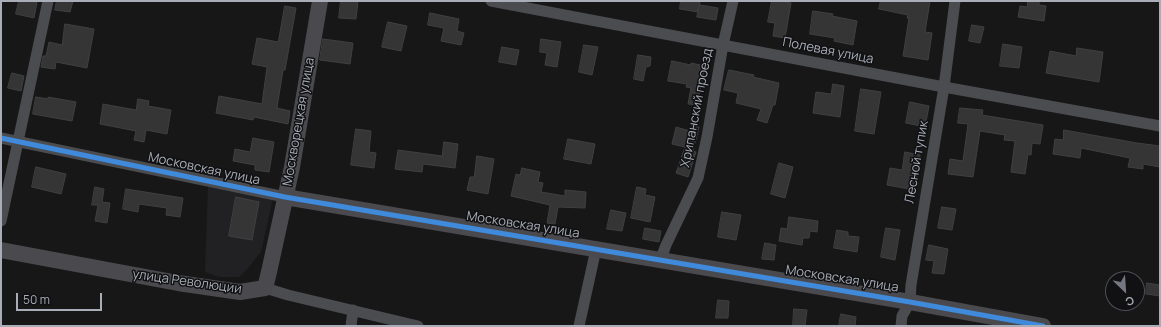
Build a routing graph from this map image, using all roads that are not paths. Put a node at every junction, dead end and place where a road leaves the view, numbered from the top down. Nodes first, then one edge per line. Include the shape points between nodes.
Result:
1 (48, 1) edge
2 (320, 1) edge
3 (491, 1) edge
4 (733, 1) edge
5 (955, 1) edge
6 (724, 45) junction
7 (944, 87) junction
8 (1160, 126) edge
9 (1, 138) edge
10 (18, 141) junction
11 (285, 197) junction
12 (1, 220) edge
13 (596, 249) junction
14 (1, 250) edge
15 (660, 261) junction
16 (265, 288) junction
17 (910, 302) junction
18 (353, 310) junction
19 (351, 326) edge
20 (418, 326) edge
21 (578, 326) edge
22 (901, 326) edge
23 (1043, 326) edge

1 - 10 street
2 - 11 street, Москворецкая улица
3 - 6 street, Полевая улица
4 - 6 street, Хрипанский проезд
5 - 7 street, Лесной тупик
6 - 7 street, Полевая улица
6 - 15 street, Хрипанский проезд via 698,178
7 - 8 street, Полевая улица
7 - 17 street, Лесной тупик
9 - 10 street, Московская улица
10 - 11 street, Московская улица
10 - 12 street
11 - 13 street, Московская улица
11 - 16 street, Москворецкая улица
13 - 15 street, Московская улица
13 - 21 street
14 - 16 street, улица Революции via 240,292
15 - 17 street, Московская улица
16 - 18 street, улица Революции
17 - 22 street, Лесной тупик via 902,316
17 - 23 street, Московская улица
18 - 19 street
18 - 20 street, улица Революции

